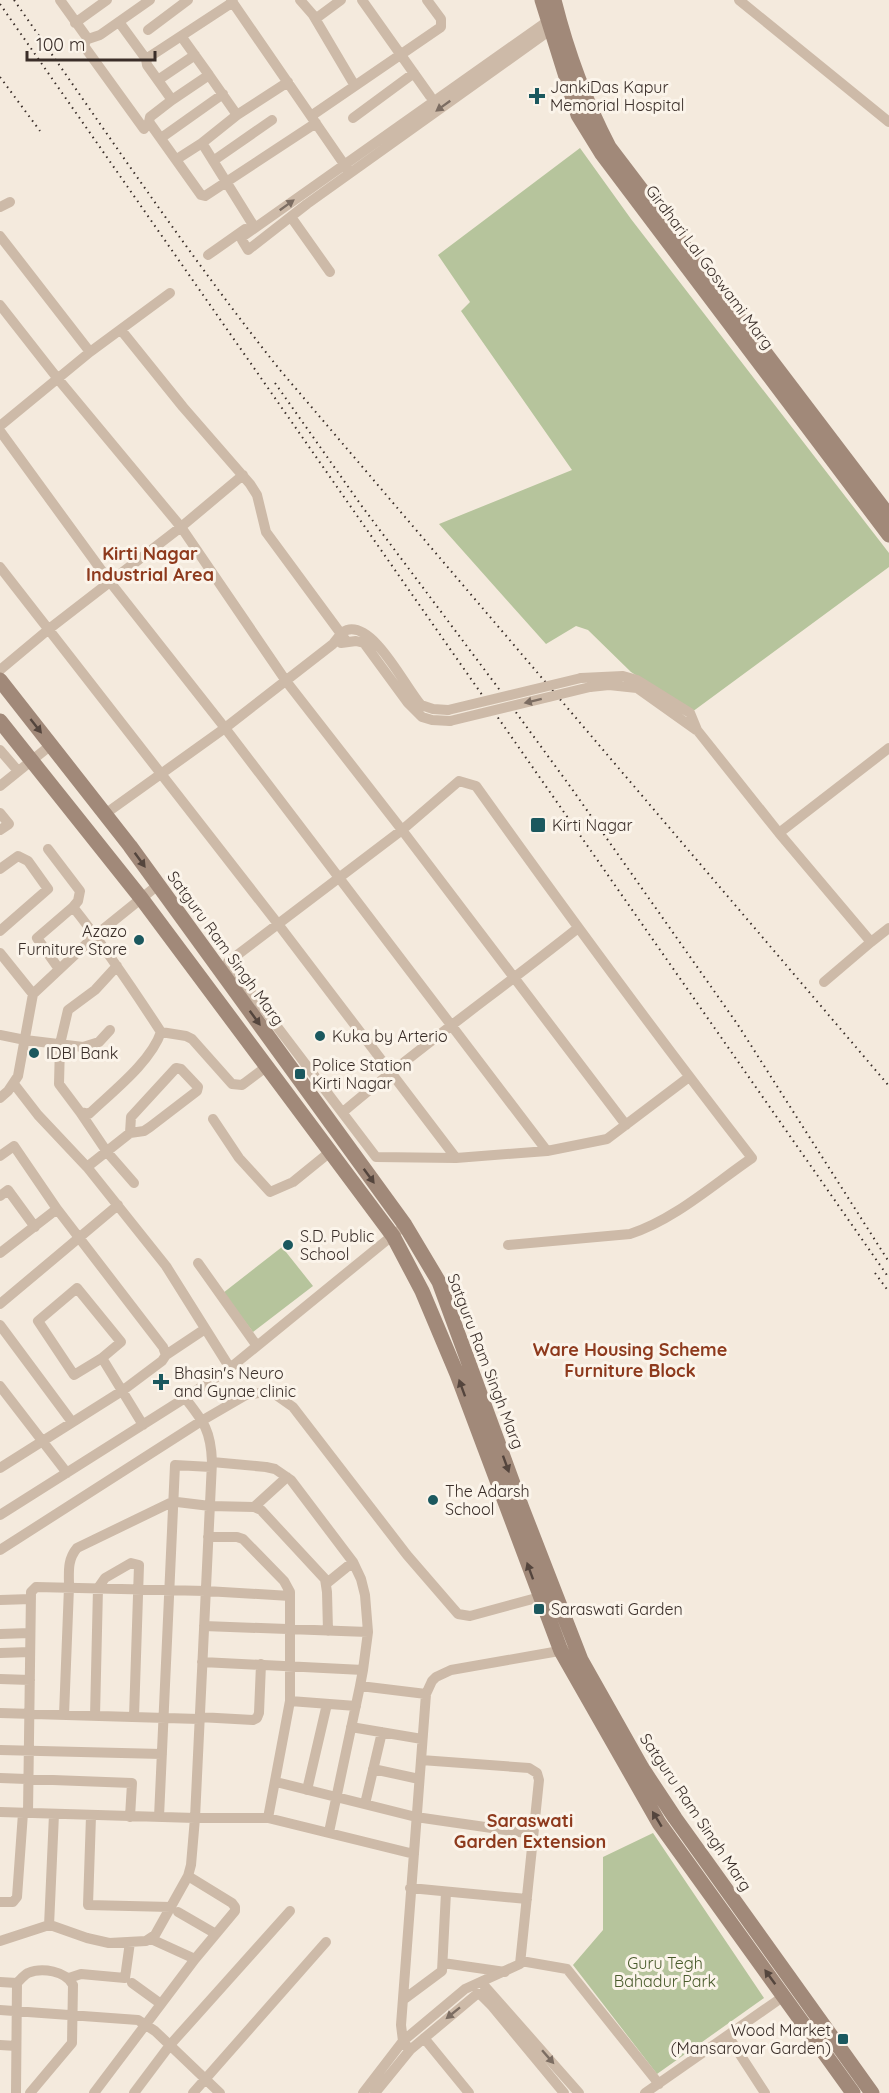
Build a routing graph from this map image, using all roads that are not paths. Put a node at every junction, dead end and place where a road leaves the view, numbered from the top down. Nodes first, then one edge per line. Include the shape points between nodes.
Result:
1 (107, 0) edge
2 (150, 0) edge
3 (188, 0) edge
4 (300, 0) edge
5 (341, 0) edge
6 (362, 0) edge
7 (428, 0) edge
8 (542, 0) edge
9 (739, 0) edge
10 (62, 1) edge
11 (232, 1) edge
12 (313, 15) junction
13 (554, 18) edge
14 (119, 22) junction
15 (75, 23) junction
16 (148, 30) dead end
17 (181, 36) junction
18 (87, 38) junction
19 (401, 54) junction
20 (195, 55) junction
21 (146, 59) junction
22 (414, 73) junction
23 (209, 75) junction
24 (158, 80) junction
25 (288, 82) junction
26 (355, 86) junction
27 (223, 94) junction
28 (430, 96) dead end
29 (172, 100) junction
30 (237, 115) junction
31 (353, 118) dead end
32 (272, 120) dead end
33 (314, 120) junction
34 (889, 122) edge
35 (144, 129) dead end
36 (161, 138) junction
37 (202, 143) junction
38 (177, 159) junction
39 (213, 161) junction
40 (347, 169) junction
41 (227, 182) junction
42 (291, 217) junction
43 (254, 226) junction
44 (0, 236) edge
45 (208, 255) dead end
46 (330, 272) dead end
47 (170, 293) dead end
48 (0, 305) edge
49 (121, 330) junction
50 (90, 352) junction
51 (58, 379) junction
52 (0, 426) edge
53 (0, 431) edge
54 (243, 475) junction
55 (889, 516) edge
56 (181, 527) junction
57 (889, 535) edge
58 (0, 567) edge
59 (110, 582) junction
60 (49, 629) junction
61 (344, 638) junction
62 (0, 670) edge
63 (0, 680) edge
64 (286, 681) junction
65 (449, 716) junction
66 (0, 721) edge
67 (225, 728) junction
68 (697, 730) junction
69 (51, 746) junction
70 (889, 748) edge
71 (0, 750) edge
72 (31, 761) junction
73 (18, 771) junction
74 (161, 774) junction
75 (0, 786) edge
76 (0, 813) edge
77 (105, 814) junction
78 (0, 830) edge
79 (402, 830) junction
80 (779, 832) junction
81 (48, 849) dead end
82 (0, 869) edge
83 (339, 877) junction
84 (158, 885) junction
85 (141, 898) junction
86 (73, 907) junction
87 (278, 924) junction
88 (578, 928) junction
89 (889, 928) edge
90 (0, 931) edge
91 (96, 935) junction
92 (871, 942) junction
93 (0, 953) edge
94 (224, 965) junction
95 (117, 966) junction
96 (59, 969) junction
97 (514, 979) junction
98 (824, 982) dead end
99 (33, 994) junction
100 (452, 1026) junction
101 (110, 1030) dead end
102 (161, 1032) junction
103 (0, 1035) edge
104 (25, 1040) junction
105 (60, 1044) junction
106 (266, 1067) junction
107 (391, 1071) junction
108 (688, 1077) junction
109 (14, 1084) junction
110 (0, 1098) edge
111 (80, 1112) junction
112 (343, 1112) junction
113 (213, 1119) dead end
114 (626, 1125) junction
115 (130, 1133) junction
116 (547, 1151) junction
117 (106, 1152) junction
118 (330, 1152) junction
119 (0, 1156) edge
120 (456, 1158) junction
121 (87, 1167) junction
122 (134, 1184) dead end
123 (0, 1196) edge
124 (118, 1205) junction
125 (57, 1209) junction
126 (405, 1225) junction
127 (35, 1227) junction
128 (393, 1236) junction
129 (80, 1239) junction
130 (508, 1245) dead end
131 (0, 1253) edge
132 (198, 1263) dead end
133 (0, 1304) edge
134 (0, 1325) edge
135 (205, 1329) junction
136 (257, 1346) junction
137 (166, 1355) junction
138 (102, 1358) junction
139 (230, 1368) junction
140 (0, 1386) edge
141 (122, 1391) junction
142 (185, 1398) junction
143 (203, 1420) junction
144 (72, 1422) junction
145 (143, 1425) junction
146 (42, 1441) junction
147 (2, 1462) edge
148 (212, 1464) junction
149 (67, 1473) junction
150 (287, 1477) junction
151 (173, 1503) junction
152 (210, 1506) junction
153 (254, 1508) junction
154 (0, 1515) edge
155 (208, 1537) junction
156 (0, 1550) edge
157 (353, 1562) junction
158 (327, 1583) junction
159 (69, 1587) junction
160 (98, 1588) junction
161 (138, 1589) junction
162 (169, 1590) junction
163 (206, 1591) junction
164 (290, 1596) junction
165 (540, 1597) junction
166 (31, 1599) junction
167 (0, 1600) edge
168 (204, 1626) junction
169 (290, 1630) junction
170 (328, 1631) junction
171 (368, 1632) junction
172 (30, 1633) junction
173 (0, 1634) edge
174 (577, 1649) junction
175 (561, 1651) junction
176 (30, 1652) junction
177 (0, 1653) edge
178 (202, 1662) junction
179 (261, 1664) junction
180 (290, 1665) junction
181 (363, 1670) junction
182 (0, 1678) edge
183 (30, 1680) junction
184 (360, 1686) junction
185 (426, 1694) junction
186 (290, 1701) junction
187 (327, 1704) junction
188 (356, 1706) junction
189 (0, 1713) edge
190 (29, 1714) junction
191 (64, 1715) junction
192 (95, 1716) junction
193 (134, 1717) junction
194 (163, 1718) junction
195 (199, 1718) junction
196 (351, 1727) junction
197 (382, 1732) junction
198 (422, 1739) junction
199 (0, 1750) edge
200 (29, 1750) junction
201 (162, 1754) junction
202 (421, 1760) junction
203 (373, 1769) junction
204 (0, 1778) edge
205 (28, 1779) junction
206 (419, 1779) junction
207 (276, 1782) junction
208 (307, 1790) junction
209 (337, 1796) junction
210 (365, 1804) junction
211 (0, 1812) edge
212 (26, 1813) junction
213 (54, 1814) junction
214 (91, 1816) junction
215 (130, 1816) junction
216 (159, 1817) junction
217 (416, 1817) junction
218 (195, 1818) junction
219 (268, 1818) junction
220 (329, 1832) junction
221 (533, 1834) junction
222 (414, 1854) junction
223 (188, 1876) junction
224 (410, 1888) junction
225 (446, 1892) junction
226 (527, 1899) junction
227 (0, 1902) edge
228 (175, 1909) junction
229 (290, 1911) dead end
230 (49, 1926) junction
231 (216, 1934) junction
232 (152, 1939) junction
233 (0, 1941) edge
234 (130, 1942) junction
235 (326, 1942) dead end
236 (195, 1959) junction
237 (521, 1961) junction
238 (443, 1963) junction
239 (505, 1972) junction
240 (69, 1978) junction
241 (0, 1982) edge
242 (481, 1982) junction
243 (17, 1983) junction
244 (132, 1983) dead end
245 (480, 1994) junction
246 (784, 1996) junction
247 (403, 2000) junction
248 (161, 2004) junction
249 (0, 2010) edge
250 (16, 2011) junction
251 (72, 2015) junction
252 (146, 2025) junction
253 (728, 2036) junction
254 (424, 2038) junction
255 (0, 2045) edge
256 (170, 2045) junction
257 (16, 2046) junction
258 (407, 2046) junction
259 (205, 2078) junction
260 (659, 2084) junction
261 (464, 2091) edge
262 (16, 2093) edge
263 (30, 2093) edge
264 (94, 2093) edge
265 (134, 2093) edge
266 (193, 2093) edge
267 (220, 2093) edge
268 (363, 2093) edge
269 (375, 2093) edge
270 (564, 2093) edge
271 (579, 2093) edge
272 (645, 2093) edge
273 (765, 2093) edge
274 (853, 2093) edge
275 (872, 2093) edge

1 - 15 street
2 - 14 street
3 - 16 street
4 - 12 street
5 - 12 street via 322,15
6 - 19 street
7 - 19 street via 441,19 441,27
8 - 13 main road, Girdhari Lal Goswami Marg
9 - 34 street
10 - 15 street
11 - 17 street
11 - 25 street
12 - 26 street
13 - 40 street
13 - 55 main road, Girdhari Lal Goswami Marg via 590,111 609,147
13 - 57 main road, Girdhari Lal Goswami Marg via 578,115 602,154
14 - 18 street via 92,39
14 - 21 street
15 - 18 street
17 - 20 street
17 - 21 street
18 - 35 street via 84,46
19 - 22 street
19 - 26 street
20 - 23 street
20 - 24 street
21 - 24 street
22 - 28 street
22 - 31 street
23 - 27 street
23 - 29 street
24 - 29 street
25 - 30 street
25 - 33 street
26 - 33 street
27 - 30 street
27 - 36 street
29 - 36 street via 149,120
30 - 37 street
32 - 39 street
33 - 40 street
33 - 41 street
36 - 38 street
37 - 38 street
37 - 39 street
38 - 41 street via 203,196
39 - 41 street
40 - 42 street
43 -> 40 street
41 - 43 street
42 - 43 street via 248,250 241,239
42 - 46 street
43 - 45 street
44 - 50 street
47 - 49 street
48 - 51 street
49 - 50 street
49 - 54 street
50 - 51 street
51 - 52 street
51 - 56 street
53 - 59 street
54 - 56 street
54 - 61 street via 257,495 266,531
56 - 59 street
56 - 64 street
58 - 60 street
59 - 60 street
59 - 67 street
60 - 62 street
60 - 74 street
61 - 64 street
61 - 65 street via 364,643 422,717 432,720
63 -> 69 main road, Satguru Ram Singh Marg
64 - 67 street
64 - 79 street
68 -> 65 street, bridge via 637,688 609,685
65 - 68 street, bridge via 581,678 622,675 690,713
66 - 72 main road, Satguru Ram Singh Marg
67 - 74 street
67 - 83 street
68 - 80 street
69 - 72 street
69 - 77 main road, Satguru Ram Singh Marg
70 - 80 street
71 - 73 street
72 - 73 street
72 - 85 main road, Satguru Ram Singh Marg
73 - 75 street
74 - 77 street
74 - 87 street
76 - 78 street via 9,824
77 -> 84 main road, Satguru Ram Singh Marg
79 - 83 street
79 - 88 street via 459,781 476,786
79 - 97 street
80 - 92 street
81 - 86 street via 80,891
82 - 90 street via 18,856 28,861 48,889
83 - 87 street
83 - 100 street
84 - 85 street
84 - 94 main road, Satguru Ram Singh Marg
85 - 91 street
85 - 106 main road, Satguru Ram Singh Marg
86 - 91 street
86 - 96 street via 37,938
87 - 94 street
87 - 107 street
88 - 97 street
88 - 108 street
89 - 92 street
91 - 95 street
91 - 96 street
92 - 98 street
93 - 99 street
94 - 112 street
94 -> 126 main road, Satguru Ram Singh Marg
95 - 102 street
95 - 105 street via 68,1010
96 - 99 street
97 - 100 street
97 - 114 street
99 - 104 street
100 - 107 street
100 - 116 street
101 - 105 street via 90,1046
102 - 106 street via 192,1039 232,1084 242,1085
102 - 111 street via 152,1050 126,1080 89,1114
103 - 104 street
104 - 105 street
104 - 109 street
105 - 111 street via 58,1081
106 - 118 main road, Satguru Ram Singh Marg
107 - 112 street
107 - 120 street
108 - 114 street
108 - 130 street via 752,1158 645,1229 630,1234
109 - 110 street
109 - 121 street
111 - 117 street
112 - 120 street via 376,1157
113 - 118 street via 239,1158 270,1192 292,1182
114 - 116 street via 607,1139
115 - 115 street via 150,1127 198,1087 176,1068 131,1117
115 - 117 street
116 - 120 street
117 - 121 street
117 - 122 street
118 - 128 main road, Satguru Ram Singh Marg
119 - 125 street via 14,1146
121 - 124 street
123 - 127 street via 8,1190
124 - 129 street
124 - 135 street via 166,1266
125 - 127 street
125 - 129 street
126 - 128 street
126 -> 174 main road, Satguru Ram Singh Marg via 439,1282
127 - 131 street
128 - 136 street
165 -> 128 main road, Satguru Ram Singh Marg via 457,1374
129 - 133 street
129 - 137 street
132 - 136 street
134 - 144 street
135 - 137 street
135 - 139 street
136 - 139 street
137 - 141 street
138 - 138 street via 74,1375 38,1321 77,1288 121,1342
138 - 141 street
139 - 142 street
140 - 146 street
141 - 144 street
141 - 145 street
142 - 143 street
142 - 145 street
143 - 148 street via 210,1438
143 - 156 street
143 - 165 street via 246,1395 276,1395 293,1407 407,1555 458,1614 470,1616
144 - 146 street
145 - 149 street
146 - 147 street
146 - 149 street
148 - 150 street via 266,1467
148 - 151 street via 175,1465
148 - 152 street
149 - 154 street
150 - 153 street
150 - 157 street
151 - 152 street
151 - 159 street via 77,1548 70,1555
151 - 162 street
152 - 153 street
152 - 155 street
153 - 158 street via 267,1516
155 - 163 street
155 - 164 street via 243,1539 284,1581
157 - 158 street
157 - 171 street via 365,1595
158 - 170 street
159 - 160 street
159 - 166 street via 34,1587
159 - 191 street
160 - 161 street
160 - 161 street via 105,1578 131,1563 139,1565
160 - 192 street
161 - 162 street
161 - 193 street
162 - 163 street
162 - 194 street
163 - 164 street
163 - 168 street
164 - 169 street
165 - 175 main road, Satguru Ram Singh Marg
166 - 167 street
166 - 172 street
168 - 169 street
168 - 178 street
169 - 170 street
169 - 180 street
170 - 171 street
171 - 181 street
172 - 173 street
172 - 176 street
174 - 175 street
174 - 275 main road, Satguru Ram Singh Marg via 647,1776
175 - 185 street via 451,1670 436,1677
246 -> 175 main road, Satguru Ram Singh Marg via 659,1823
176 - 177 street
176 - 183 street
178 - 179 street
178 - 195 street
179 - 180 street
179 - 195 street via 257,1718
180 - 181 street
180 - 186 street
181 - 184 street
182 - 183 street
183 - 190 street
184 - 185 street
184 - 188 street
185 - 198 street
186 - 187 street
186 - 207 street
187 - 188 street
187 - 208 street
188 - 196 street
189 - 190 street
190 - 191 street
190 - 200 street
191 - 192 street
192 - 193 street
193 - 194 street
194 - 195 street
194 - 201 street
195 - 218 street
196 - 197 street
196 - 209 street
197 - 198 street
197 - 203 street
198 - 202 street
199 - 200 street
200 - 201 street
200 - 205 street
201 - 216 street
202 - 206 street
202 - 221 street via 534,1770 539,1780
203 - 206 street
203 - 210 street
204 - 205 street
205 - 212 street
205 - 215 street via 132,1783
206 - 217 street
207 - 208 street
207 - 219 street
208 - 209 street
209 - 210 street
209 - 220 street
210 - 217 street
211 - 212 street
212 - 213 street
212 - 227 street via 17,1897 13,1902
213 - 214 street
213 - 230 street
214 - 215 street
214 - 228 street via 88,1905
215 - 216 street
216 - 218 street
217 - 221 street
217 - 222 street
218 - 219 street
218 - 223 street
219 - 220 street
220 - 222 street
221 - 226 street
222 - 224 street
223 - 228 street
223 - 231 street via 235,1907
224 - 225 street
224 - 247 street
225 - 226 street
225 - 238 street
226 - 237 street
228 - 231 street
228 - 232 street
229 - 256 street
230 - 233 street
230 - 234 street via 100,1941
231 - 236 street
232 - 234 street
232 - 236 street
234 - 240 street via 125,1978 81,1974
235 - 259 street
236 - 248 street
237 - 239 street
237 - 260 street via 567,1969
238 - 239 street
238 - 247 street via 440,1973
239 - 242 street
240 - 243 street via 38,1971 27,1973
240 - 251 street via 73,1985
241 - 243 street
242 - 245 street
242 - 258 street via 465,1989
242 -> 271 street
243 - 250 street
244 - 248 street
245 -> 254 street
245 - 270 street
246 - 253 street
246 - 274 main road, Satguru Ram Singh Marg
247 - 258 street via 401,2025
248 - 252 street
249 - 250 street
250 - 251 street
250 - 257 street
251 - 252 street via 130,2018
251 - 263 street via 72,2043
252 - 256 street
252 - 264 street
253 - 260 street
253 - 273 street
254 - 258 street
254 - 261 street
255 - 257 street
256 - 259 street
256 - 265 street
257 - 262 street
258 - 268 street
258 - 269 street
259 - 266 street
259 - 267 street
260 - 272 street

